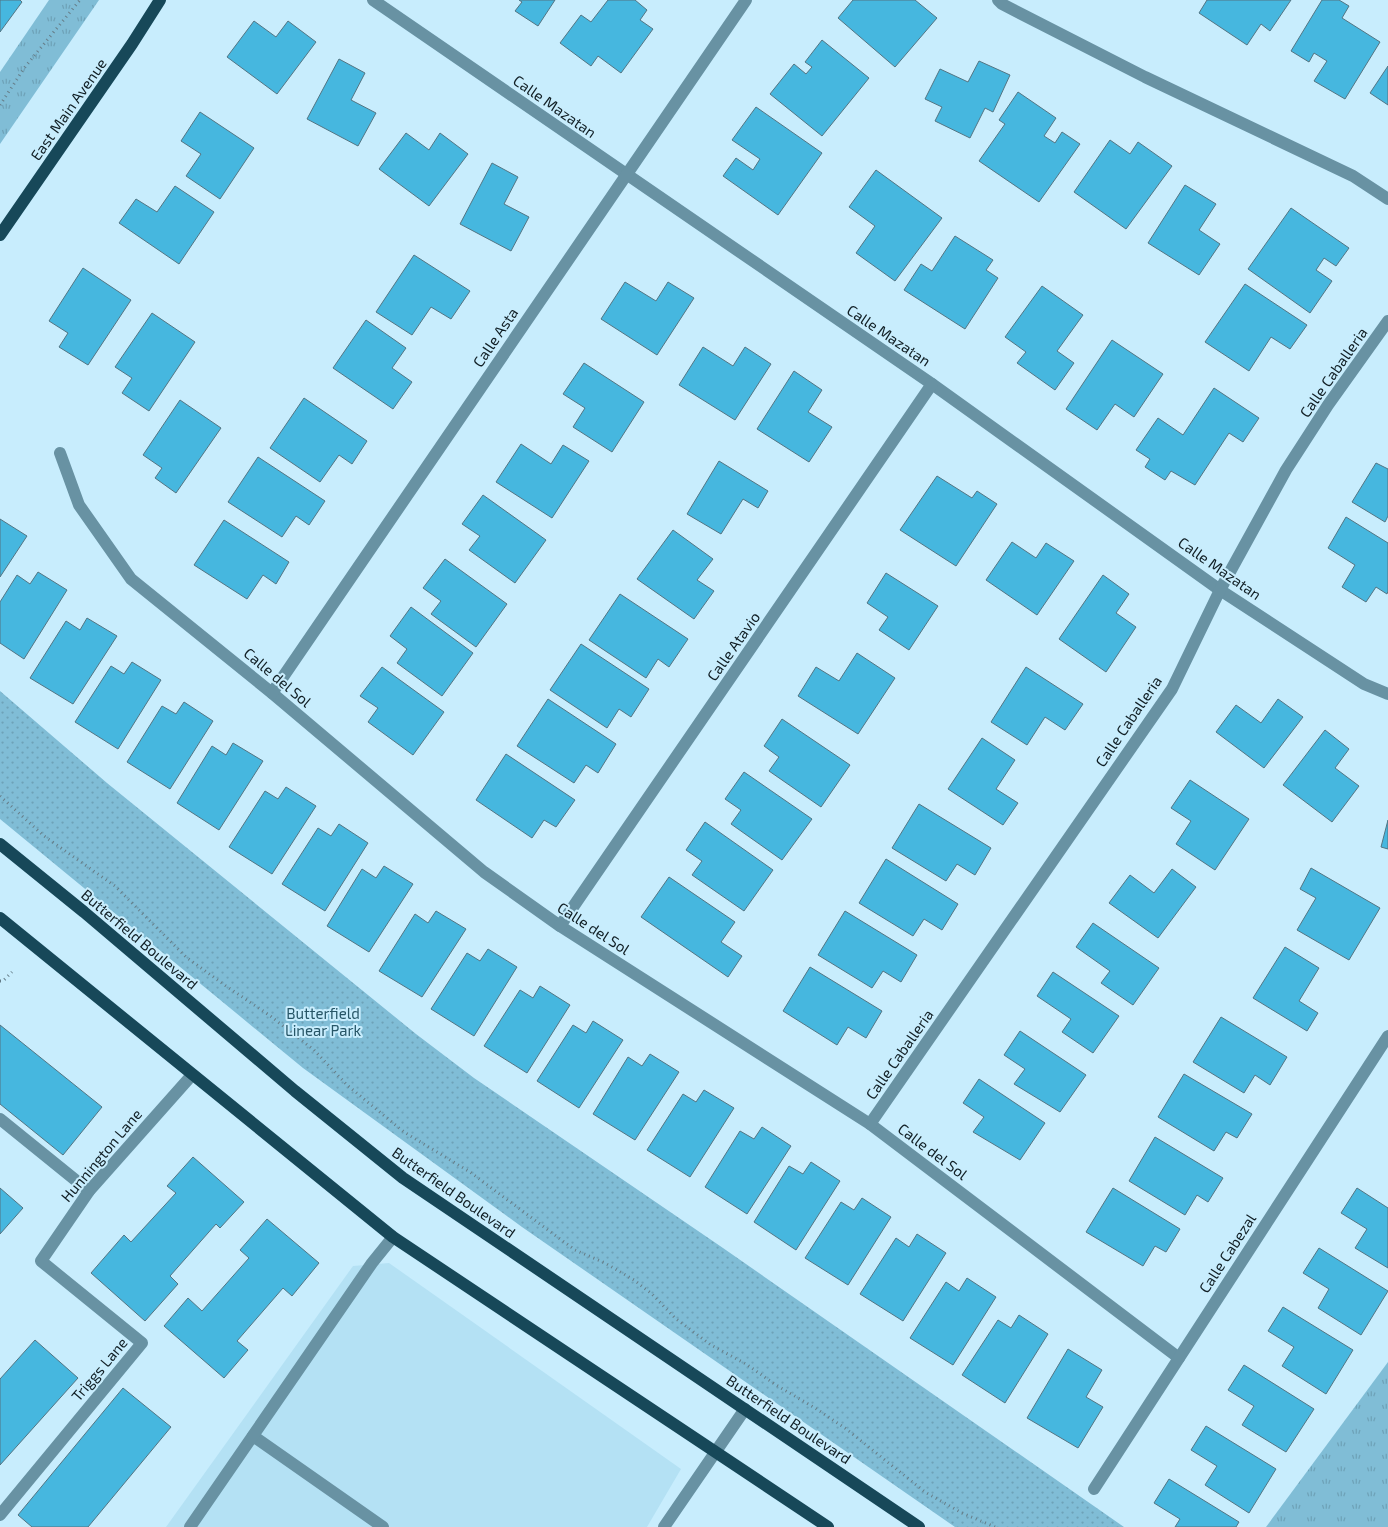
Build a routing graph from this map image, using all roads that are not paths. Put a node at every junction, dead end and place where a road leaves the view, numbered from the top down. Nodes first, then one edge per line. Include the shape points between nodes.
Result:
1 (160, 0) edge
2 (373, 0) edge
3 (746, 0) edge
4 (998, 0) edge
5 (626, 174) junction
6 (1388, 199) edge
7 (0, 235) edge
8 (1388, 321) edge
9 (932, 384) junction
10 (60, 453) dead end
11 (1220, 590) junction
12 (272, 693) junction
13 (1388, 694) edge
14 (0, 844) edge
15 (0, 918) edge
16 (560, 926) junction
17 (1388, 1036) edge
18 (192, 1075) junction
19 (0, 1119) edge
20 (870, 1124) junction
21 (89, 1190) junction
22 (393, 1236) junction
23 (41, 1261) joint
24 (1179, 1358) junction
25 (745, 1409) junction
26 (253, 1436) junction
27 (716, 1451) junction
28 (1094, 1489) dead end
29 (0, 1515) edge
30 (190, 1527) edge
31 (383, 1527) edge
32 (664, 1527) edge
33 (828, 1527) edge
34 (919, 1527) edge

1 - 7 main road, East Main Avenue
2 - 5 street, Calle Mazatan
3 - 5 street, Calle Asta
4 - 6 street via 1145,76 1353,176
5 - 9 street, Calle Mazatan
5 - 12 street, Calle Asta
8 - 11 street, Calle Caballeria via 1286,470
9 - 11 street, Calle Mazatan
9 - 16 street, Calle Atavio
10 - 12 street, Calle del Sol via 79,505 131,579
11 - 13 street, Calle Mazatan via 1364,684
11 - 20 street, Calle Caballeria via 1172,688
12 - 16 street, Calle del Sol via 484,872
14 - 25 main road, Butterfield Boulevard via 403,1178
15 - 18 main road
16 - 20 street, Calle del Sol
17 - 24 street, Calle Cabezal
18 - 21 street, Hunnington Lane
18 - 22 main road
19 - 21 street
20 - 24 street, Calle del Sol
21 - 23 street, Hunnington Lane
22 - 26 street
22 - 27 main road
23 - 29 street, Triggs Lane via 142,1343
24 - 28 street, Calle Cabezal
25 - 27 street
25 - 34 main road, Butterfield Boulevard
26 - 30 street
26 - 31 street
27 - 32 street
27 - 33 main road

